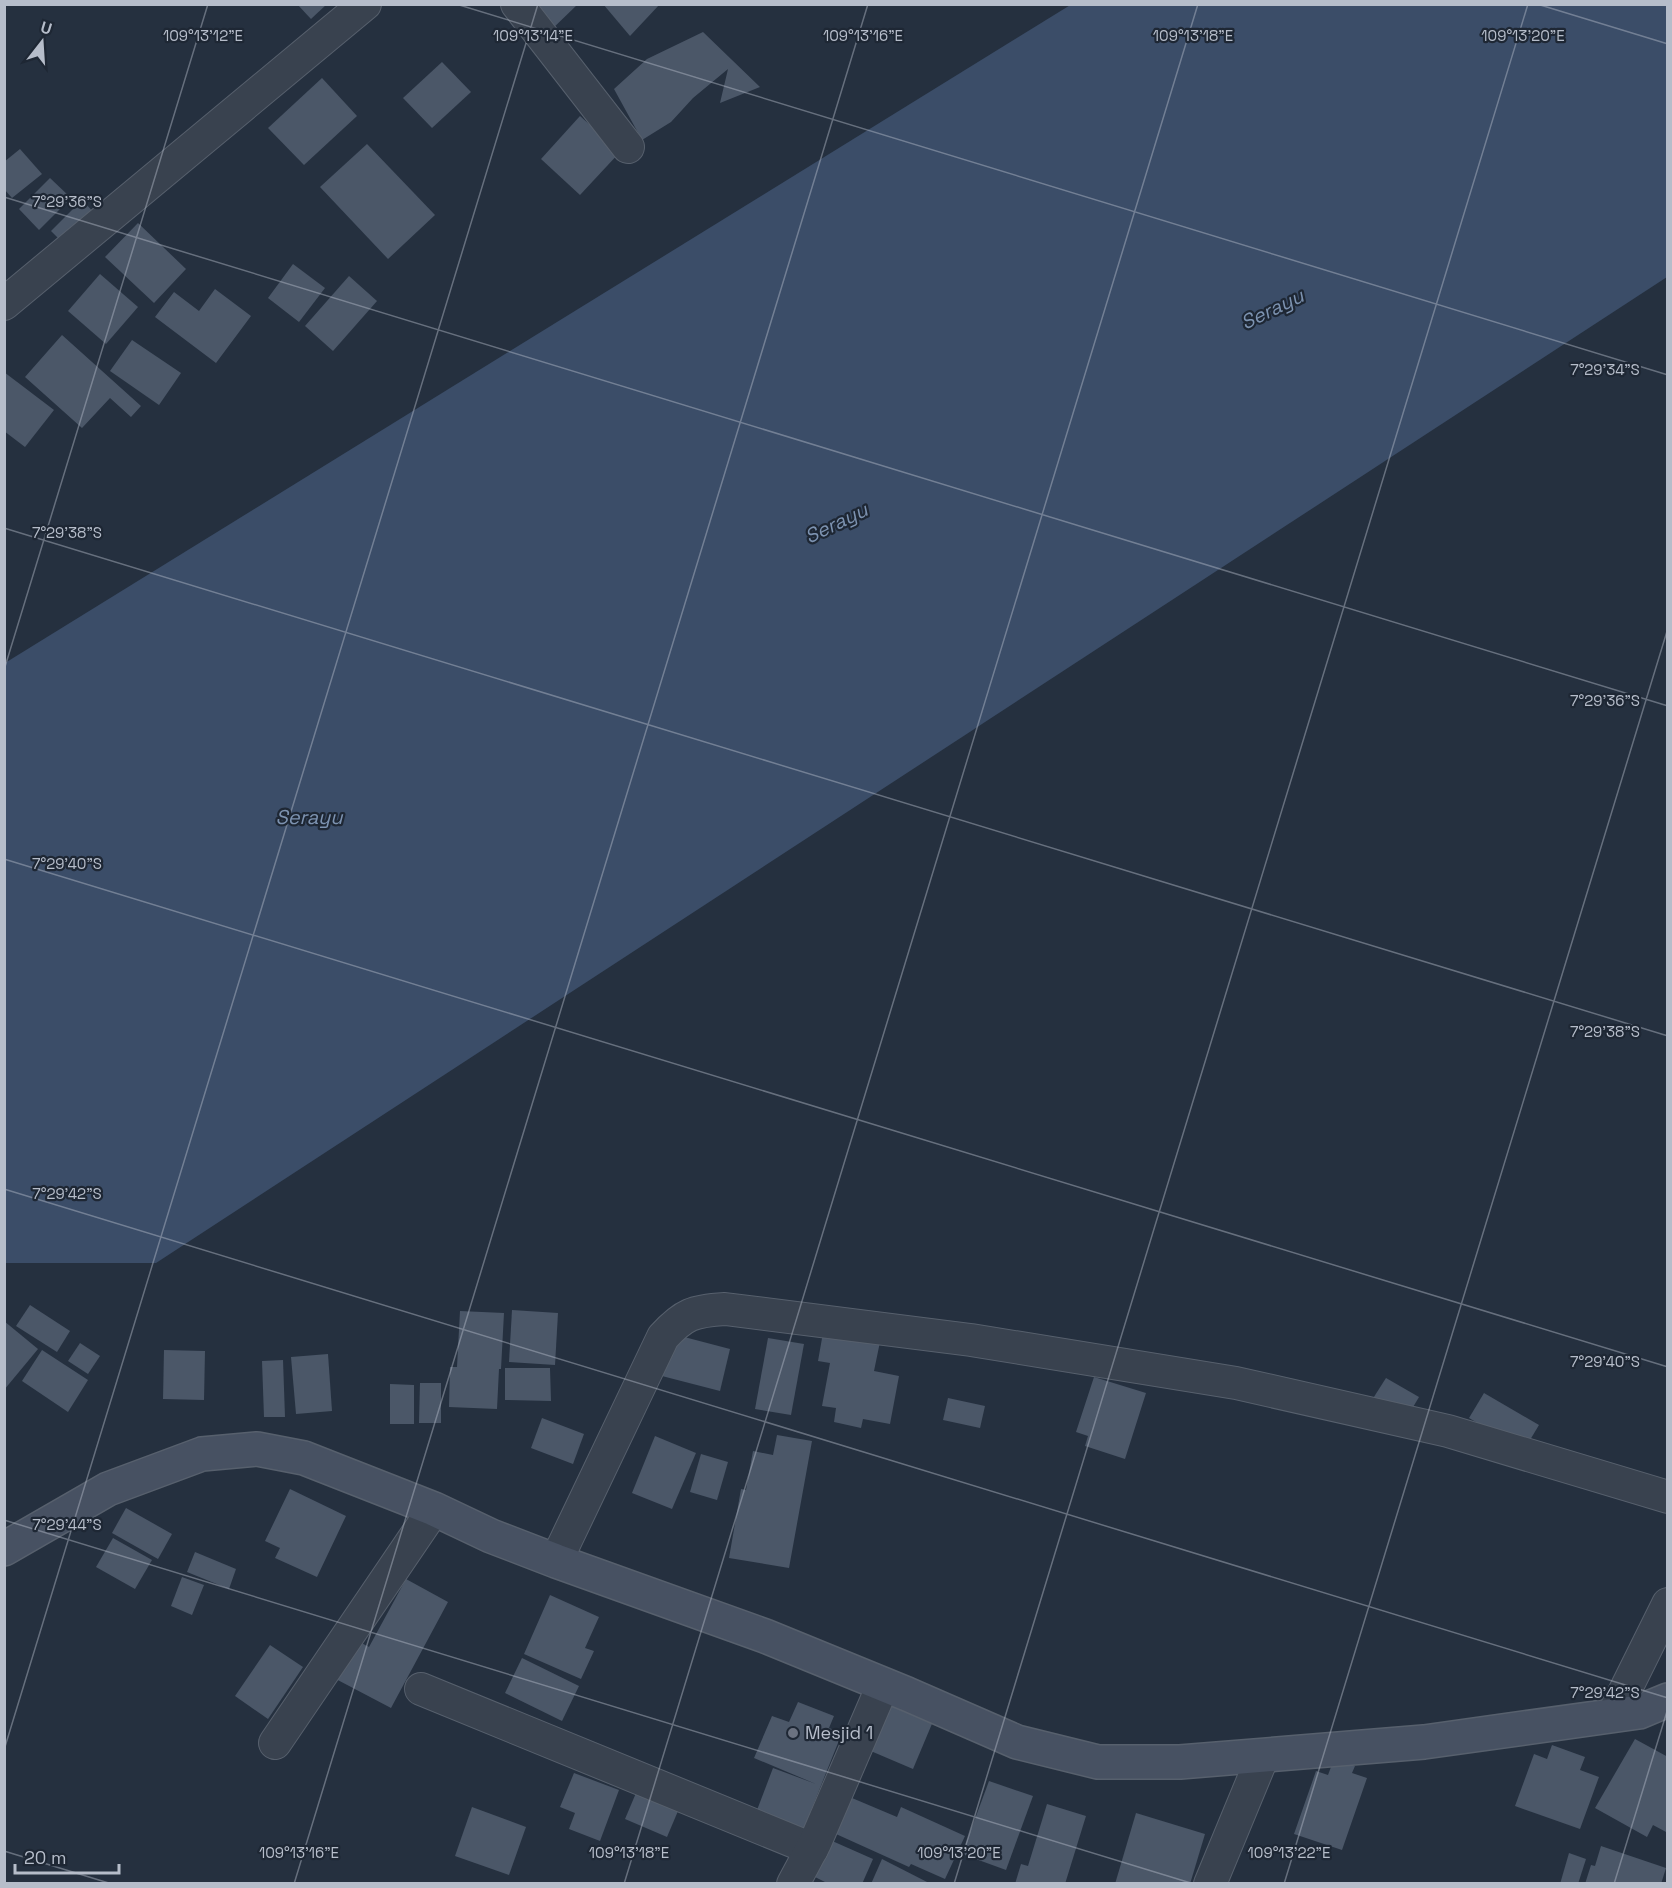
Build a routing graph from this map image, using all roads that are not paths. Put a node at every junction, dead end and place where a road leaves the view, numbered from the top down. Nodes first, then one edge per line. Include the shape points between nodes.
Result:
1 (365, 4) edge
2 (517, 4) edge
3 (628, 147) dead end
4 (4, 304) edge
5 (1668, 1497) edge
6 (434, 1509) junction
7 (4, 1549) edge
8 (556, 1561) junction
9 (1668, 1604) edge
10 (884, 1685) junction
11 (421, 1689) dead end
12 (1647, 1712) edge
13 (275, 1743) dead end
14 (1263, 1756) junction
15 (812, 1849) junction
16 (800, 1881) edge
17 (1210, 1884) edge

1 - 4 street
2 - 3 street
5 - 8 street via 1448,1431 1236,1383 971,1340 725,1309 701,1311 678,1321 663,1337
6 - 7 main road via 304,1458 257,1449 202,1454 108,1489
6 - 8 main road
6 - 13 street
8 - 10 main road via 765,1636
9 - 12 street
10 - 14 main road via 1017,1742 1098,1762
10 - 15 street
11 - 15 street
12 - 14 main road via 1424,1742
14 - 17 street
15 - 16 street

